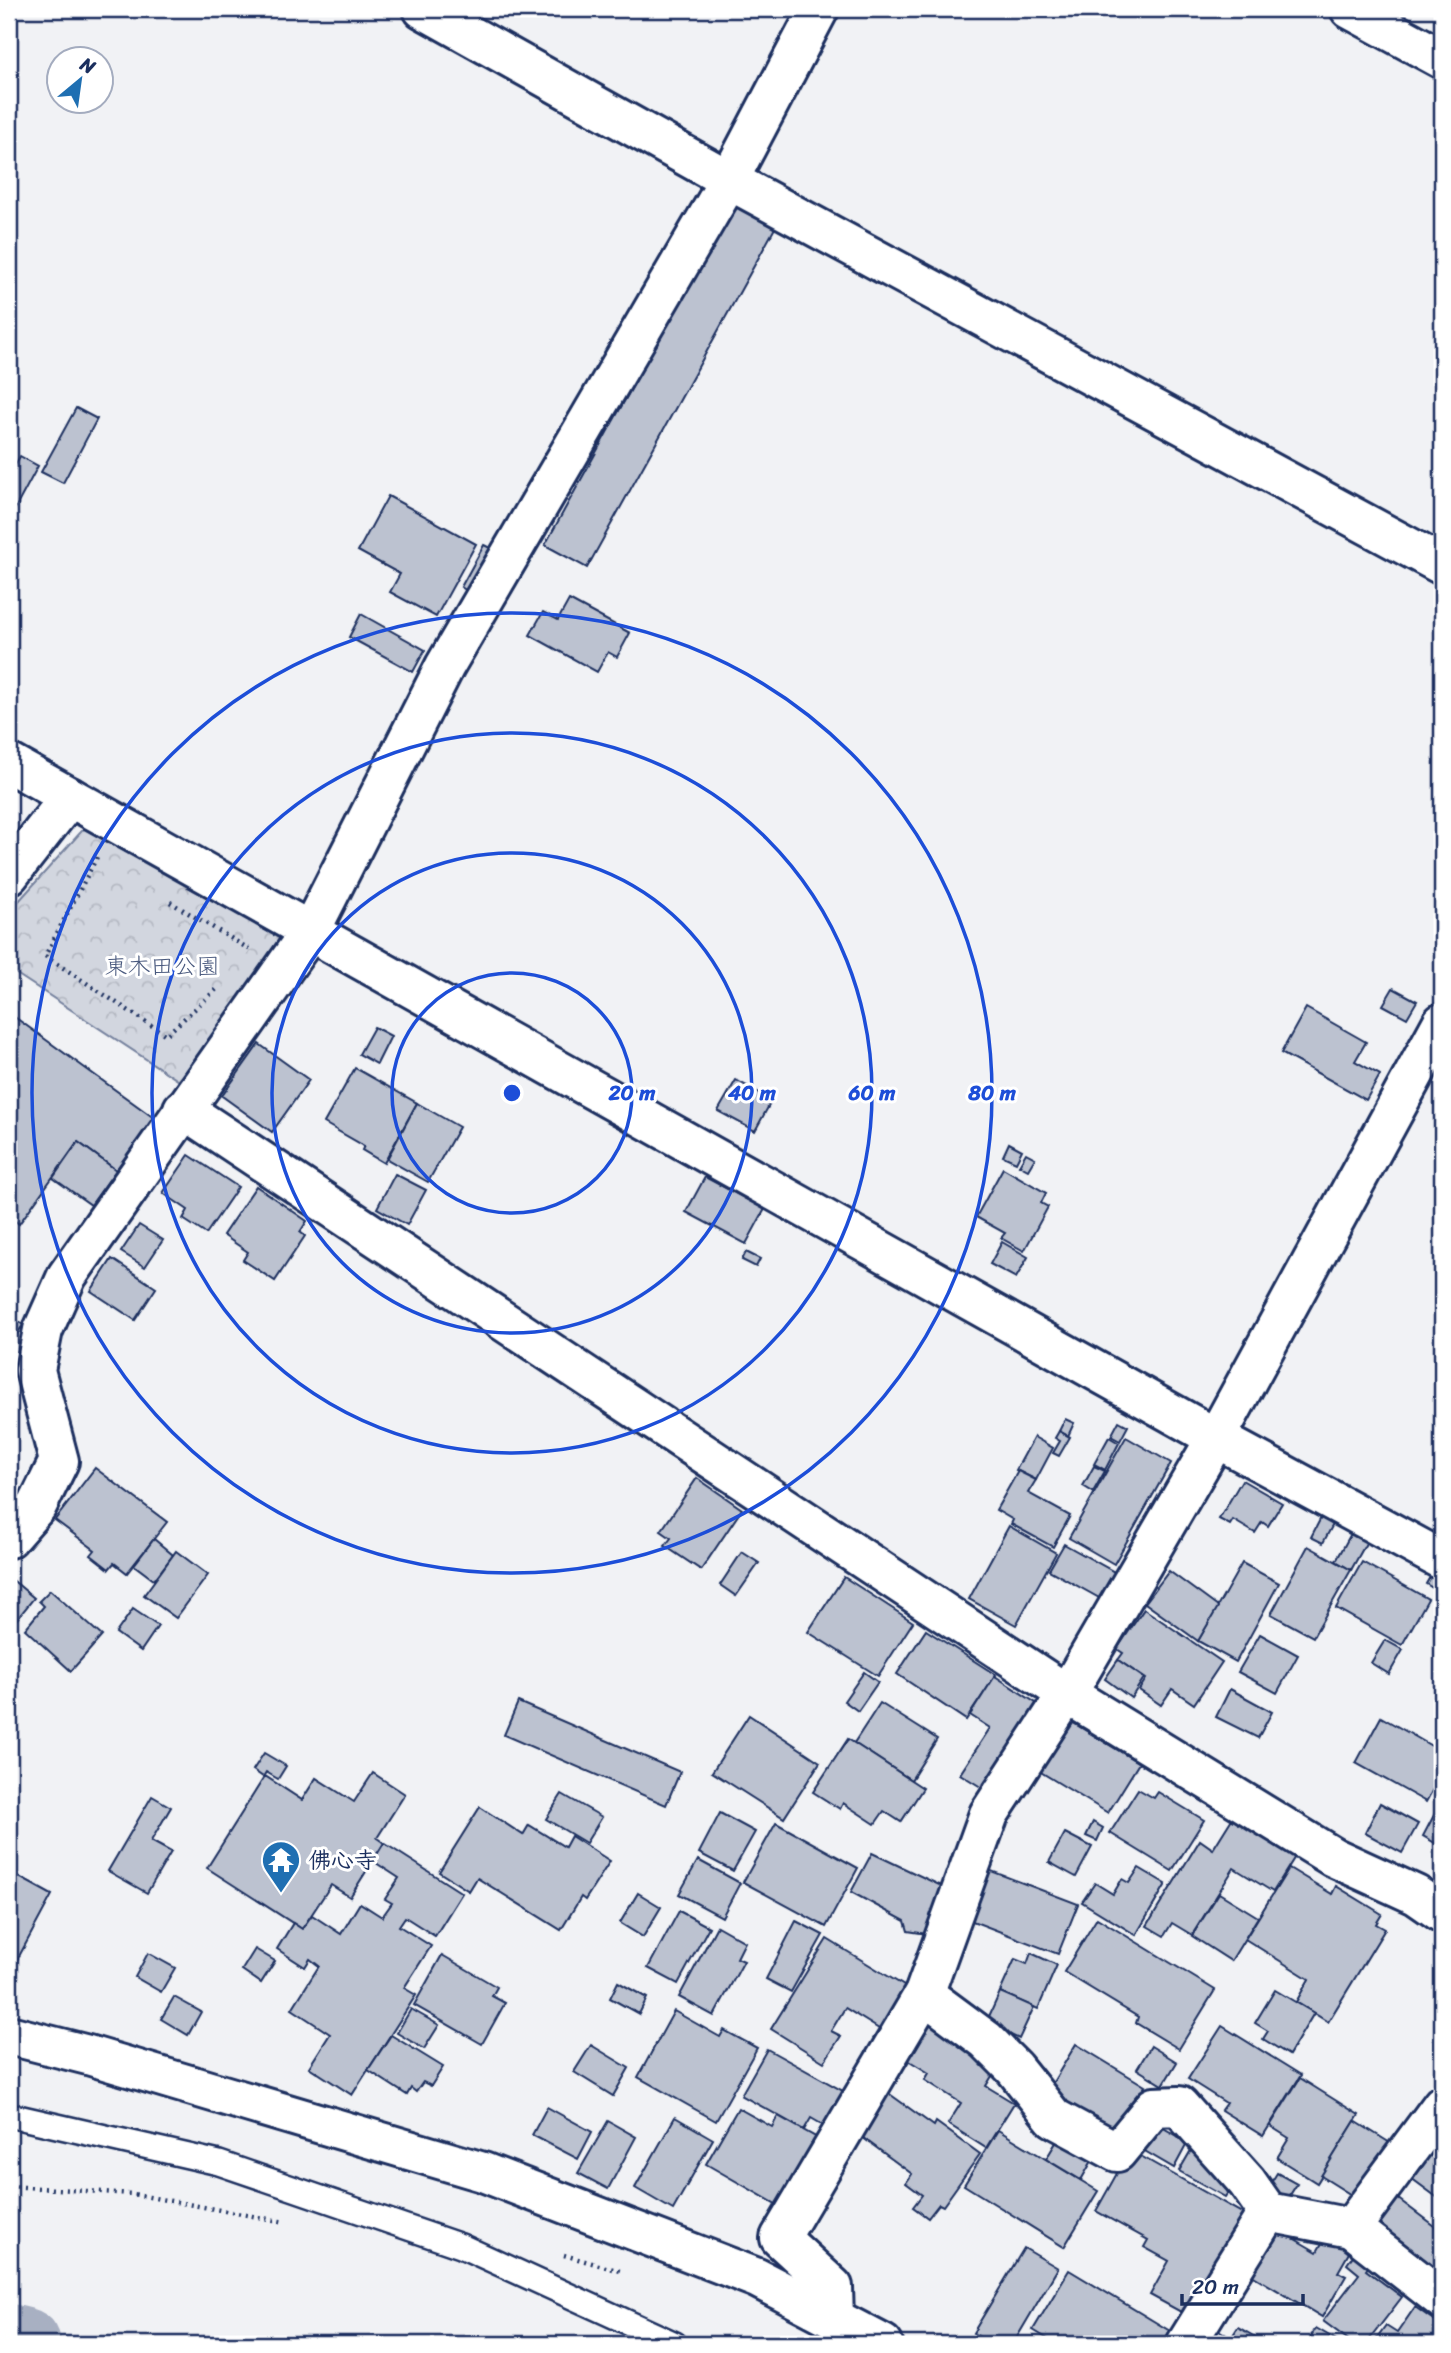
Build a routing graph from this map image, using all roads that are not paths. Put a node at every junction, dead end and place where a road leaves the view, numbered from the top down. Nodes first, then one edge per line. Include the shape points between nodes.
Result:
1 (423, 9) edge
2 (819, 9) edge
3 (1350, 9) edge
4 (1442, 59) edge
5 (729, 180) junction
6 (1442, 565) edge
7 (9, 763) edge
8 (86, 806) junction
9 (9, 875) edge
10 (297, 922) junction
11 (1442, 1024) edge
12 (183, 1109) junction
13 (1216, 1438) junction
14 (9, 1538) edge
15 (1442, 1560) edge
16 (1067, 1694) junction
17 (1442, 1913) edge
18 (924, 1994) junction
19 (9, 2035) edge
20 (1442, 2105) edge
21 (9, 2115) edge
22 (1268, 2212) junction
23 (1351, 2228) junction
24 (1442, 2299) edge
25 (835, 2319) junction
26 (675, 2344) edge
27 (883, 2344) edge
28 (1186, 2344) edge

1 - 5 street
2 - 5 street
3 - 4 street
5 - 6 street
5 - 10 street
7 - 8 street
8 - 9 street
8 - 10 street
10 - 12 street
10 - 13 street
11 - 13 street
12 - 14 street via 67,1276 43,1330 35,1370 60,1461 37,1506
12 - 16 street
13 - 15 street
13 - 16 street
16 - 17 street via 1333,1857 1416,1895
16 - 18 street via 989,1814
18 - 22 street via 986,2040 1054,2118 1117,2152 1154,2107 1179,2106
18 - 25 street via 780,2238 833,2287
19 - 25 street via 483,2172 757,2278
20 - 23 street
21 - 26 lane via 219,2164 461,2246
22 - 23 street
22 - 28 street
23 - 24 street
25 - 27 street

